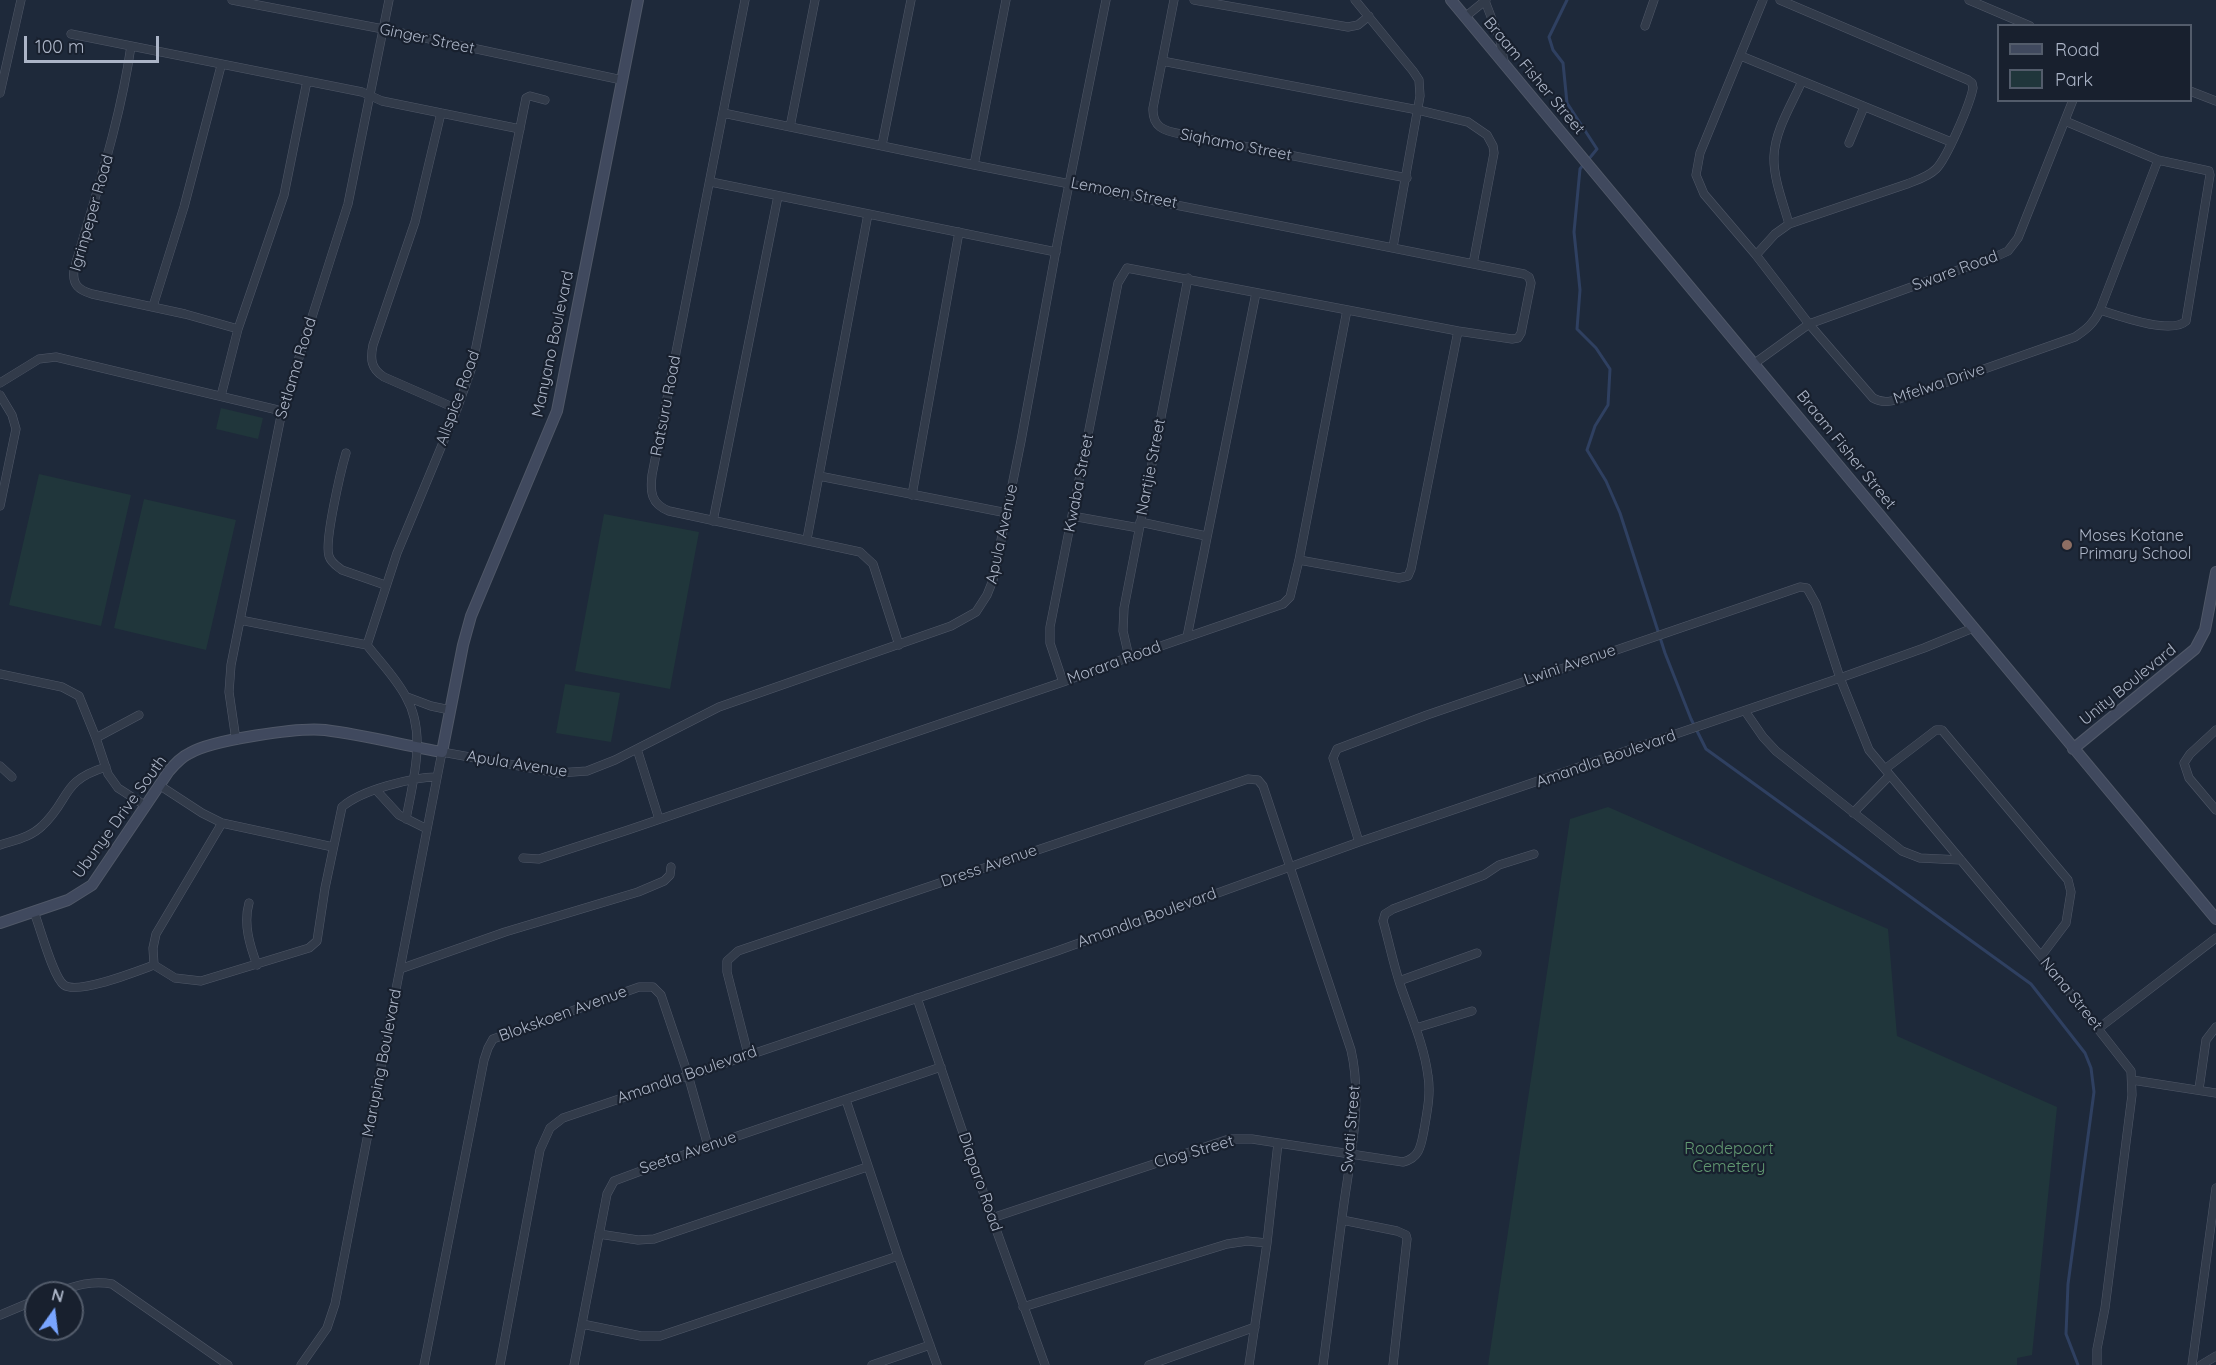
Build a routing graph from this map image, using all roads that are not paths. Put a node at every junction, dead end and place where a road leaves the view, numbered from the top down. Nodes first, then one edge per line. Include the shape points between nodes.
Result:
1 (21, 0) edge
2 (232, 0) edge
3 (389, 0) edge
4 (638, 0) edge
5 (745, 0) edge
6 (815, 0) edge
7 (911, 0) edge
8 (1006, 0) edge
9 (1106, 0) edge
10 (1174, 0) edge
11 (1194, 0) edge
12 (1355, 0) edge
13 (1451, 0) edge
14 (1653, 0) edge
15 (1763, 0) edge
16 (1780, 0) edge
17 (1969, 0) edge
18 (1486, 1) edge
19 (1369, 16) junction
20 (1465, 16) junction
21 (2025, 24) edge
22 (1645, 26) dead end
23 (383, 29) junction
24 (71, 34) dead end
25 (131, 46) junction
26 (1740, 57) junction
27 (1162, 61) junction
28 (221, 66) junction
29 (1505, 66) junction
30 (622, 80) junction
31 (307, 81) junction
32 (1802, 81) junction
33 (2192, 92) edge
34 (0, 93) edge
35 (370, 96) junction
36 (545, 100) dead end
37 (2216, 101) edge
38 (2072, 102) edge
39 (1864, 107) junction
40 (1418, 110) junction
41 (441, 113) junction
42 (723, 113) junction
43 (2064, 121) junction
44 (790, 127) junction
45 (520, 129) junction
46 (1849, 142) dead end
47 (1951, 142) junction
48 (882, 146) junction
49 (2158, 160) junction
50 (974, 165) junction
51 (1407, 178) junction
52 (711, 182) junction
53 (1070, 183) junction
54 (778, 196) junction
55 (868, 214) junction
56 (1789, 224) junction
57 (959, 232) junction
58 (1393, 247) junction
59 (1056, 252) junction
60 (1756, 255) junction
61 (1473, 264) junction
62 (1188, 278) junction
63 (1256, 293) junction
64 (153, 306) junction
65 (1347, 310) junction
66 (2100, 310) junction
67 (1809, 324) junction
68 (238, 329) junction
69 (1458, 331) junction
70 (1755, 363) junction
71 (0, 382) edge
72 (0, 395) edge
73 (221, 396) junction
74 (457, 409) junction
75 (282, 411) junction
76 (346, 453) dead end
77 (819, 476) junction
78 (912, 495) junction
79 (0, 506) edge
80 (1007, 513) junction
81 (1072, 516) junction
82 (713, 521) junction
83 (1140, 525) junction
84 (1206, 536) junction
85 (807, 539) junction
86 (1299, 560) junction
87 (2216, 572) edge
88 (385, 585) junction
89 (240, 620) junction
90 (1973, 628) junction
91 (1187, 637) junction
92 (367, 645) junction
93 (899, 645) junction
94 (1129, 657) junction
95 (0, 674) edge
96 (1840, 678) junction
97 (1064, 682) junction
98 (406, 697) junction
99 (450, 710) junction
100 (1745, 711) junction
101 (139, 715) dead end
102 (2216, 730) edge
103 (96, 738) junction
104 (236, 740) junction
105 (417, 748) junction
106 (637, 749) junction
107 (2073, 749) junction
108 (442, 752) junction
109 (0, 766) edge
110 (105, 767) junction
111 (1888, 772) junction
112 (12, 777) dead end
113 (437, 777) junction
114 (413, 779) junction
115 (159, 785) junction
116 (377, 790) junction
117 (146, 806) junction
118 (2216, 810) edge
119 (1853, 813) junction
120 (406, 819) junction
121 (658, 819) junction
122 (222, 823) junction
123 (428, 829) junction
124 (1359, 842) junction
125 (0, 845) edge
126 (333, 847) junction
127 (1534, 854) dead end
128 (523, 858) dead end
129 (1961, 860) junction
130 (671, 867) dead end
131 (1288, 867) junction
132 (249, 903) dead end
133 (34, 912) junction
134 (2216, 919) edge
135 (0, 923) edge
136 (2216, 938) edge
137 (1477, 954) dead end
138 (2041, 956) junction
139 (154, 965) junction
140 (257, 965) junction
141 (400, 969) junction
142 (1399, 981) junction
143 (917, 998) junction
144 (1472, 1011) dead end
145 (2216, 1027) edge
146 (1416, 1028) junction
147 (2099, 1028) junction
148 (748, 1054) junction
149 (941, 1067) junction
150 (688, 1075) junction
151 (2133, 1080) junction
152 (2199, 1089) junction
153 (2216, 1093) edge
154 (846, 1100) junction
155 (1278, 1143) junction
156 (708, 1146) junction
157 (1351, 1154) junction
158 (867, 1167) junction
159 (2216, 1188) edge
160 (992, 1218) junction
161 (1342, 1220) junction
162 (599, 1234) junction
163 (1267, 1243) junction
164 (898, 1256) junction
165 (84, 1284) edge
166 (24, 1305) edge
167 (1023, 1306) junction
168 (0, 1315) edge
169 (582, 1324) junction
170 (1255, 1327) junction
171 (930, 1345) junction
172 (2216, 1356) edge
173 (228, 1365) edge
174 (301, 1365) edge
175 (424, 1365) edge
176 (500, 1365) edge
177 (574, 1365) edge
178 (872, 1365) edge
179 (937, 1365) edge
180 (1045, 1365) edge
181 (1149, 1365) edge
182 (1250, 1365) edge
183 (1323, 1365) edge
184 (1393, 1365) edge
185 (2097, 1365) edge
186 (2192, 1365) edge
187 (2201, 1365) edge

1 - 34 street
2 - 23 street, Ginger Street
3 - 23 street, Setlama Road
4 - 30 street, Manyano Boulevard
5 - 42 street, Ratsuru Road
6 - 44 street
7 - 48 street
8 - 50 street
9 - 53 street, Apula Avenue
10 - 27 street, Siqhamo Street
11 - 19 street via 1348,27
12 - 19 street
13 - 20 street, Braam Fisher Street
14 - 22 street
15 - 26 street
16 - 47 street via 1968,80 1973,85 1972,92
17 - 21 street
18 - 20 street
18 - 29 street
19 - 40 street via 1418,78
20 - 29 street, Braam Fisher Street
23 - 30 street, Ginger Street
23 - 35 street, Setlama Road
24 - 25 street
25 - 28 street
25 - 64 street, Igrinpeper Road via 121,109 73,276 77,287 86,292
26 - 32 street
26 - 60 street, Mfelwa Drive via 1697,162 1696,175 1722,217
27 - 40 street
27 - 51 street, Siqhamo Street via 1153,114 1163,130
28 - 31 street
28 - 64 street
29 - 70 street, Braam Fisher Street
30 - 99 street, Manyano Boulevard via 556,411 471,616
31 - 35 street
31 - 68 street via 284,195
32 - 39 street
32 - 56 street via 1774,154 1776,179
33 - 37 street
35 - 41 street
35 - 75 street, Setlama Road via 348,204
36 - 45 street, Allspice Road via 526,98
38 - 43 street, Sware Road
39 - 46 street
39 - 47 street
40 - 51 street
40 - 61 street via 1468,122 1482,130 1493,146
41 - 45 street
41 - 74 street via 415,222 371,358 374,369 384,377
42 - 44 street, Lemoen Street
42 - 52 street, Ratsuru Road
43 - 49 street
43 - 67 street, Sware Road via 2017,241 2008,251
44 - 48 street, Lemoen Street
45 - 74 street, Allspice Road via 476,351
47 - 56 street via 1935,170 1924,177
48 - 50 street, Lemoen Street
49 - 66 street, Mfelwa Drive
49 - 66 street via 2202,168 2210,175 2187,318 2180,325 2163,325
50 - 53 street, Lemoen Street
51 - 58 street
52 - 54 street
52 - 82 street, Ratsuru Road via 651,489 654,501 663,508
53 - 58 street, Lemoen Street
53 - 59 street, Apula Avenue
54 - 55 street
54 - 82 street
55 - 57 street
55 - 77 street
56 - 60 street
57 - 59 street
57 - 78 street
58 - 61 street, Lemoen Street
59 - 80 street, Apula Avenue
60 - 67 street, Mfelwa Drive
61 - 69 street, Lemoen Street via 1530,277 1521,333 1512,339
62 - 63 street
62 - 81 street, Kwaba Street via 1133,267 1123,271
62 - 83 street, Nartjie Street
63 - 65 street
63 - 84 street
64 - 68 street, Igrinpeper Road
65 - 69 street
65 - 86 street, Morara Road
66 - 67 street, Mfelwa Drive via 2095,321 2075,337 1885,402 1873,398
67 - 70 street, Sware Road
68 - 73 street
69 - 86 street via 1408,576 1399,578
70 - 90 street, Braam Fisher Street
71 - 73 street via 48,357
72 - 79 street via 16,429
73 - 75 street
74 - 88 street, Allspice Road
75 - 89 street, Setlama Road
76 - 88 street via 329,556 342,570
77 - 78 street
77 - 85 street
78 - 80 street
80 - 93 street, Apula Avenue via 993,580 979,608 958,623
81 - 83 street
81 - 97 street, Kwaba Street via 1049,633
82 - 85 street, Ratsuru Road
83 - 84 street
83 - 94 street, Nartjie Street via 1122,623
84 - 91 street
85 - 93 street, Ratsuru Road via 867,556 876,572
86 - 91 street, Morara Road via 1286,602
87 - 107 street, Unity Boulevard via 2209,616 2195,649
88 - 92 street, Allspice Road
89 - 92 street
89 - 104 street, Setlama Road via 229,678
90 - 96 street, Amandla Boulevard
90 - 107 street, Braam Fisher Street
91 - 94 street, Morara Road
92 - 98 street
93 - 106 street, Apula Avenue via 719,707
94 - 97 street, Morara Road
95 - 103 street via 74,692
96 - 100 street, Amandla Boulevard
96 - 111 street, Nana Street via 1867,746
96 - 124 street, Lwini Avenue via 1812,595 1802,586 1665,632 1337,749 1333,758
97 - 121 street, Morara Road
98 - 99 street
98 - 105 street via 414,716
99 - 108 street, Manyano Boulevard
100 - 119 street via 1776,751
100 - 124 street, Amandla Boulevard
101 - 103 street
102 - 118 street via 2184,763 2189,778
103 - 110 street
104 - 105 street, Ubunye Drive South via 323,730
104 - 115 street, Ubunye Drive South via 189,753
105 - 108 street, Ubunye Drive South
105 - 114 street
106 - 108 street, Apula Avenue via 600,767 574,773
106 - 121 street
107 - 134 street, Braam Fisher Street
108 - 113 street, Maruping Boulevard
109 - 112 street
110 - 117 street via 118,788
110 - 125 street via 74,782 44,825
111 - 119 street
111 - 129 street, Nana Street
111 - 138 street via 1936,730 1942,730 2068,880 2071,892 2066,923
113 - 114 street
113 - 123 street, Maruping Boulevard
114 - 116 street
114 - 120 street
115 - 117 street, Ubunye Drive South
115 - 122 street
116 - 120 street
116 - 126 street via 342,807
117 - 133 street, Ubunye Drive South via 92,885 68,900
119 - 129 street via 1908,854 1929,860
120 - 123 street
121 - 128 street, Morara Road via 539,859
122 - 126 street
122 - 139 street via 156,934
123 - 141 street, Maruping Boulevard
124 - 131 street, Amandla Boulevard
126 - 140 street via 317,941 309,948
127 - 142 street via 1385,914 1383,921
129 - 138 street, Nana Street
130 - 141 street via 664,881 638,892
131 - 143 street, Amandla Boulevard
131 - 148 street, Dress Avenue via 1263,786 1258,780 1248,779 738,951 727,961 727,972
131 - 157 street, Swati Street via 1354,1064 1356,1103
132 - 140 street via 247,924
133 - 135 street, Ubunye Drive South
133 - 139 street via 56,973 65,986 84,987
136 - 147 street
137 - 142 street
138 - 147 street, Nana Street
139 - 140 street via 175,978 193,981
141 - 174 street, Maruping Boulevard via 335,1304 327,1328
142 - 146 street
143 - 148 street, Amandla Boulevard
143 - 149 street, Diaparo Road
144 - 146 street
145 - 152 street via 2206,1040
146 - 157 street, Clog Street via 1429,1077 1429,1104 1418,1152 1411,1160 1403,1161
147 - 151 street, Nana Street via 2128,1065
148 - 150 street, Amandla Boulevard
149 - 154 street, Seeta Avenue
149 - 160 street, Diaparo Road
150 - 156 street, Blokskoen Avenue
150 - 175 street, Blokskoen Avenue via 661,995 649,986 493,1039 484,1060
150 - 176 street, Amandla Boulevard via 571,1115 546,1134 538,1157
151 - 152 street
151 - 185 street
152 - 153 street
154 - 156 street, Seeta Avenue
154 - 158 street
155 - 157 street, Clog Street
155 - 160 street, Clog Street via 1229,1139
155 - 163 street
156 - 162 street, Seeta Avenue via 615,1181 607,1194
157 - 161 street, Swati Street
158 - 162 street via 654,1239
158 - 164 street
159 - 186 street
160 - 167 street, Diaparo Road
161 - 183 street, Swati Street
161 - 184 street via 1406,1235
162 - 169 street, Seeta Avenue
163 - 167 street via 1247,1241 1217,1246
163 - 170 street
164 - 169 street via 660,1336
164 - 171 street
165 - 173 street via 112,1284
166 - 168 street
167 - 180 street, Diaparo Road
169 - 177 street, Seeta Avenue
170 - 181 street
170 - 182 street
171 - 178 street
171 - 179 street
172 - 187 street

